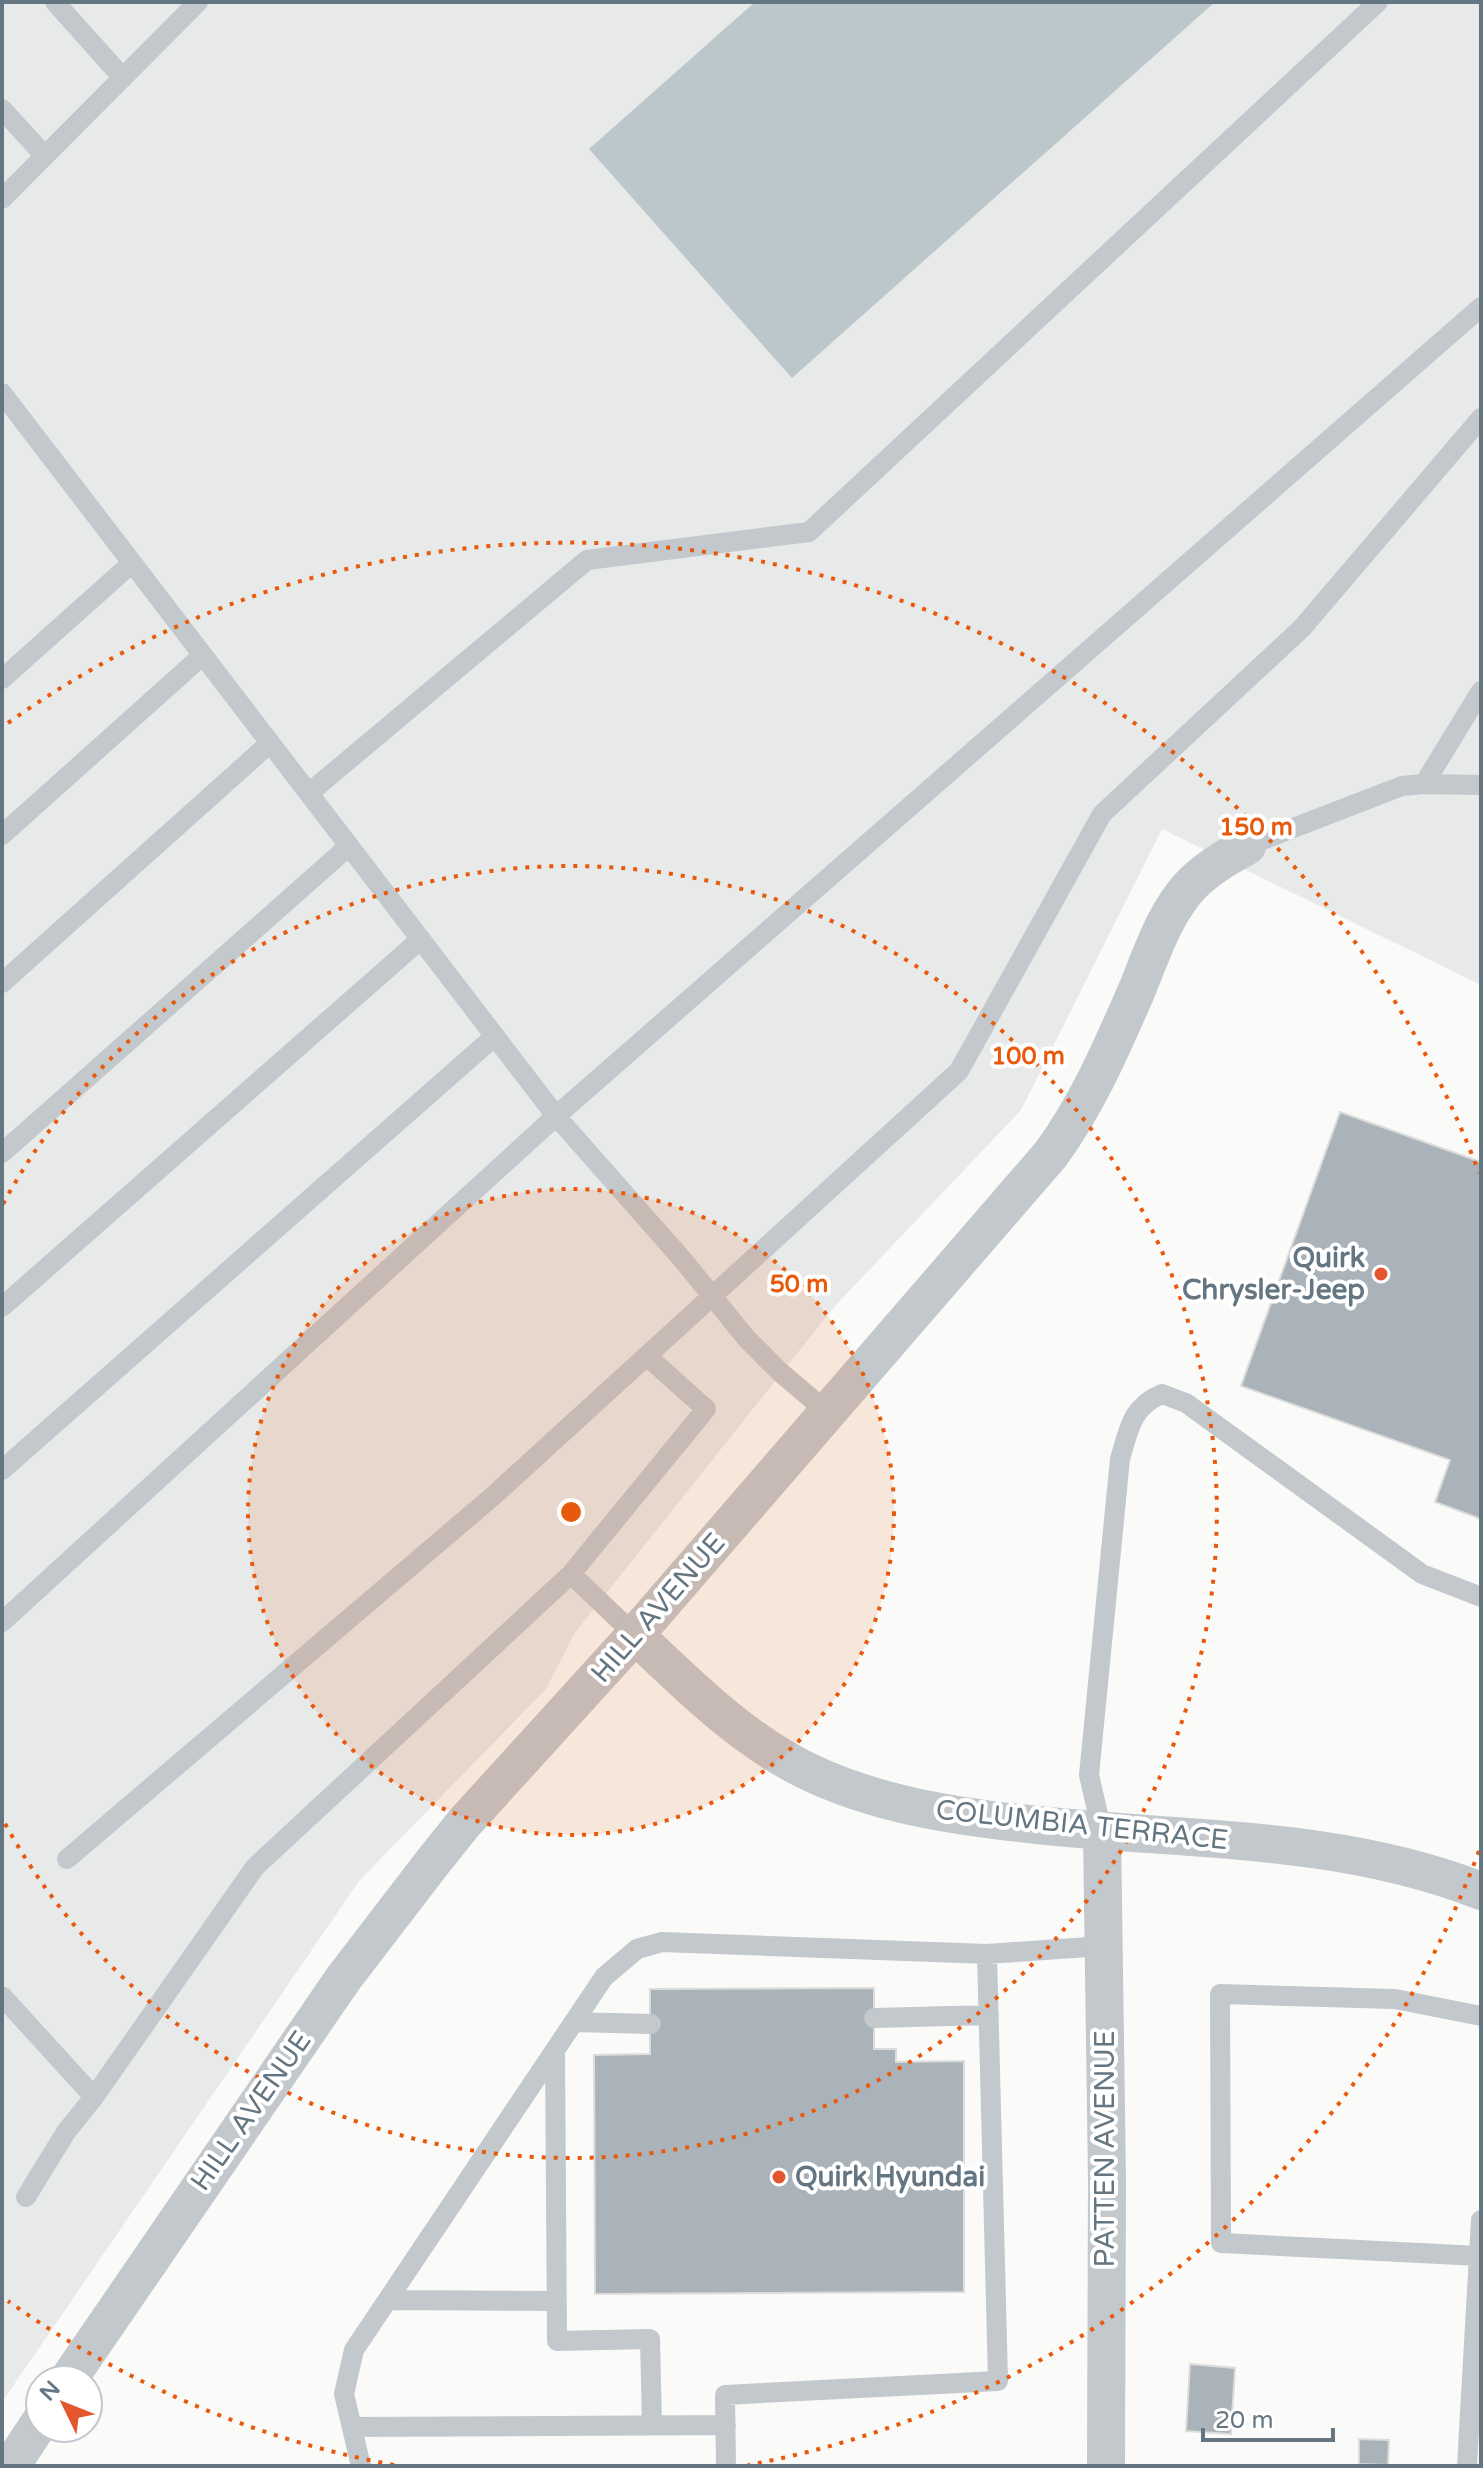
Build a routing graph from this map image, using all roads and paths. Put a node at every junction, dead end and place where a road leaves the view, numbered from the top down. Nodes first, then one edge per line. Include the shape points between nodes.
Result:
1 (55, 2) edge
2 (198, 2) edge
3 (1378, 2) edge
4 (123, 78) junction
5 (2, 109) edge
6 (45, 156) junction
7 (2, 199) edge
8 (1481, 307) edge
9 (2, 393) edge
10 (1481, 418) edge
11 (132, 563) junction
12 (203, 655) junction
13 (2, 679) edge
14 (1481, 691) edge
15 (270, 743) junction
16 (1424, 784) junction
17 (1481, 785) edge
18 (309, 793) junction
19 (2, 835) edge
20 (349, 846) junction
21 (1247, 846) joint
22 (421, 939) junction
23 (2, 983) edge
24 (495, 1036) junction
25 (556, 1116) junction
26 (2, 1153) edge
27 (713, 1297) junction
28 (2, 1307) edge
29 (648, 1357) junction
30 (826, 1411) junction
31 (2, 1470) edge
32 (571, 1574) junction
33 (1481, 1597) edge
34 (2, 1622) edge
35 (635, 1635) junction
36 (1102, 1832) junction
37 (67, 1859) dead end
38 (1481, 1891) edge
39 (1103, 1946) junction
40 (987, 1954) junction
41 (2, 1996) edge
42 (989, 2015) junction
43 (1481, 2016) edge
44 (874, 2018) dead end
45 (575, 2022) junction
46 (651, 2024) dead end
47 (555, 2051) junction
48 (94, 2097) junction
49 (26, 2197) dead end
50 (1481, 2220) edge
51 (1479, 2256) junction
52 (388, 2300) junction
53 (555, 2301) junction
54 (79, 2364) edge
55 (652, 2425) junction
56 (726, 2425) junction
57 (352, 2427) junction
58 (26, 2444) edge
59 (11, 2466) edge
60 (361, 2466) edge
61 (726, 2466) edge
62 (1106, 2466) edge
63 (1467, 2466) edge

1 - 4 lane
2 - 4 lane
3 - 18 lane via 809,532 587,560
4 - 6 lane
5 - 6 lane
6 - 7 lane
8 - 25 lane
9 - 11 lane
10 - 27 lane via 1302,628 1102,814 959,1071
11 - 12 lane
11 - 13 lane
12 - 15 lane
12 - 19 lane
14 - 16 lane
15 - 18 lane
15 - 23 lane
16 - 17 lane
16 - 21 lane via 1384,792
18 - 20 lane
20 - 22 lane
20 - 26 lane
21 - 30 street, HILL AVENUE via 1191,885 1168,918 1100,1074 1051,1154
22 - 24 lane
22 - 28 lane
24 - 25 lane
24 - 31 lane
25 - 27 lane
25 - 34 lane
27 - 29 lane
27 - 30 lane via 763,1357
29 - 32 lane via 706,1409
29 - 37 lane
30 - 35 street, HILL AVENUE
32 - 35 lane
32 - 48 lane via 255,1867
33 - 36 lane via 1422,1574 1186,1403 1162,1394 1146,1401 1131,1421 1120,1459 1089,1775
35 - 36 street, COLUMBIA TERRACE via 749,1737 840,1785 936,1812
35 - 54 street, HILL AVENUE via 464,1823 400,1903
36 - 38 street, COLUMBIA TERRACE via 1326,1849 1416,1869
36 - 39 street, PATTEN AVENUE
39 - 40 lane
39 - 62 street, PATTEN AVENUE
40 - 42 lane
40 - 45 lane via 662,1942 637,1949 604,1977
41 - 48 lane
42 - 44 lane
42 - 56 lane via 998,2381 725,2395
43 - 51 lane via 1395,1999 1220,1994 1221,2243
45 - 46 lane
45 - 47 lane
47 - 52 lane
47 - 53 lane
48 - 49 lane
50 - 51 lane
51 - 63 lane
52 - 53 lane
52 - 57 lane via 354,2350 344,2394
53 - 55 lane via 557,2341 650,2339
55 - 56 lane
55 - 57 lane
56 - 61 lane
57 - 60 lane
58 - 59 street

